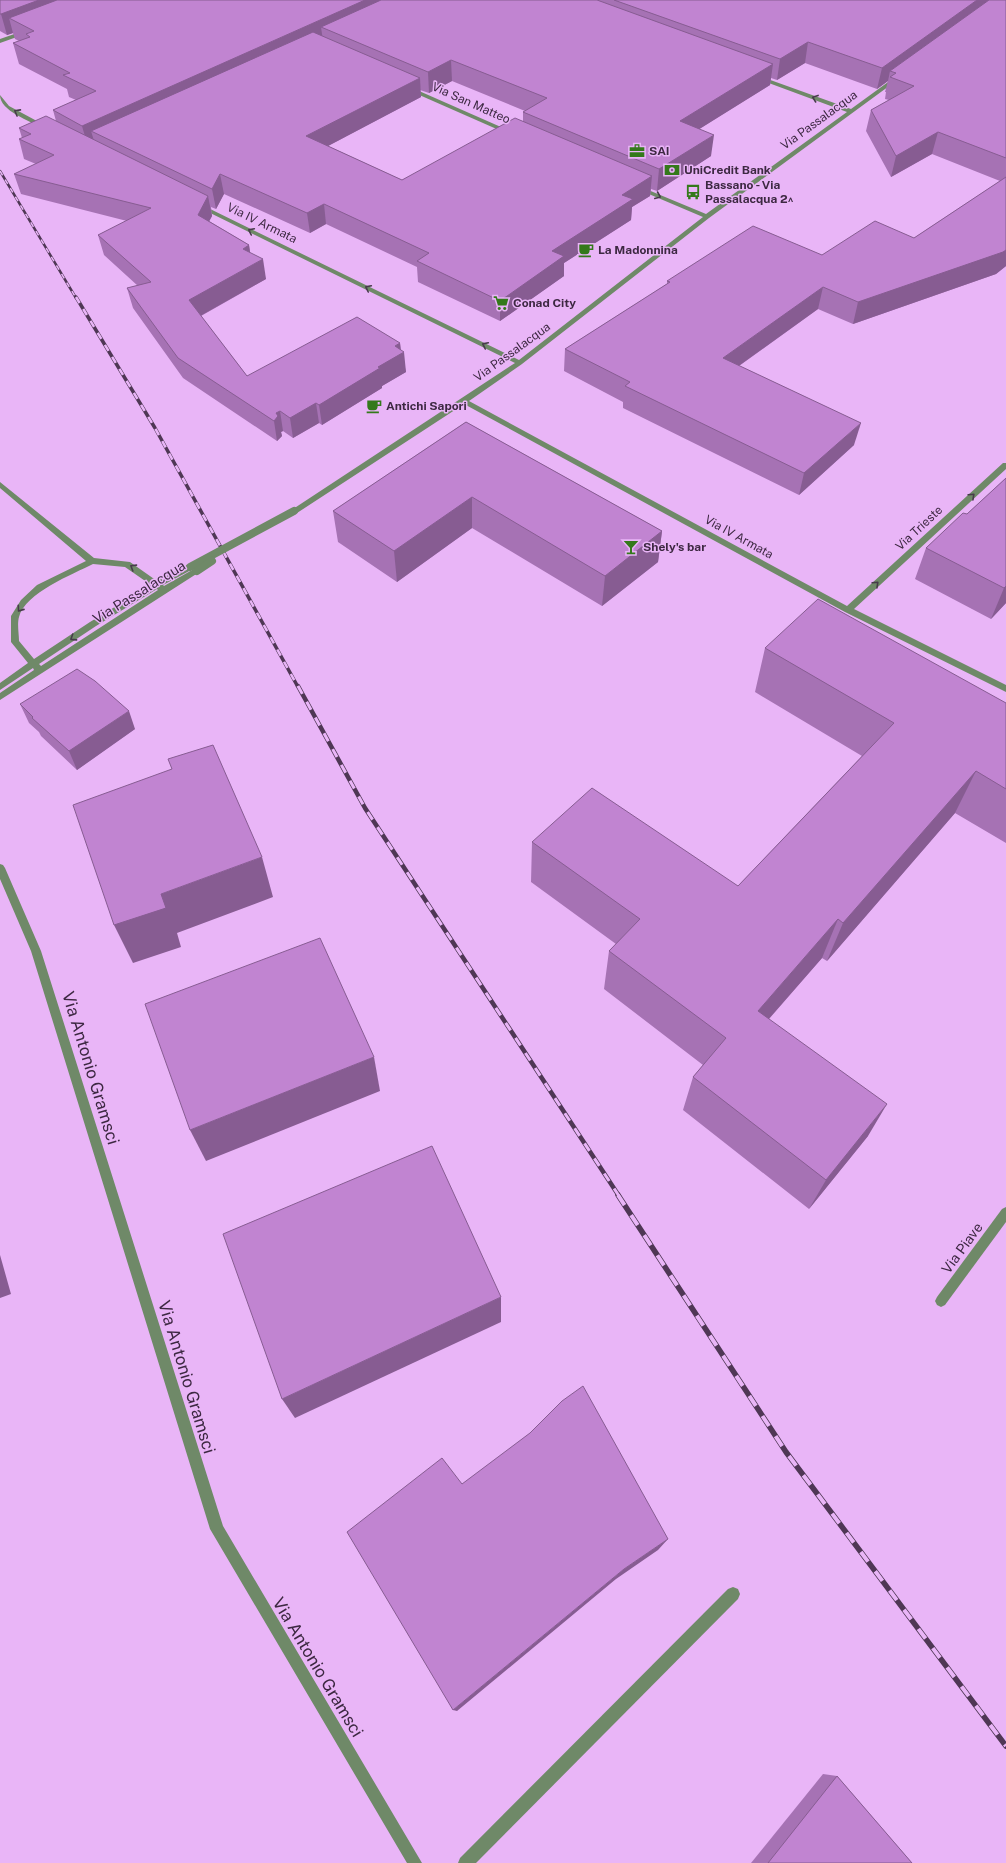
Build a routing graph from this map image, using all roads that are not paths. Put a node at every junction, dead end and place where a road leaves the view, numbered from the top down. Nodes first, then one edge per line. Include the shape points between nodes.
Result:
1 (29, 30) edge
2 (0, 41) edge
3 (748, 73) edge
4 (902, 74) edge
5 (401, 85) edge
6 (0, 97) edge
7 (851, 112) junction
8 (48, 129) edge
9 (517, 135) edge
10 (634, 186) edge
11 (194, 203) edge
12 (707, 217) junction
13 (520, 363) junction
14 (464, 402) junction
15 (1006, 465) edge
16 (0, 484) edge
17 (92, 561) junction
18 (193, 569) junction
19 (157, 584) junction
20 (164, 590) junction
21 (848, 610) junction
22 (32, 664) junction
23 (40, 671) junction
24 (0, 688) edge
25 (1006, 688) edge
26 (0, 697) edge
27 (0, 868) edge
28 (1006, 1213) edge
29 (941, 1301) dead end
30 (733, 1594) dead end
31 (415, 1863) edge
32 (465, 1863) edge

1 - 2 street
7 -> 3 street
4 - 7 street, Via Passalacqua
5 - 9 street, Via San Matteo
8 -> 6 street via 8,107
7 - 12 street, Via Passalacqua
10 -> 12 street
13 -> 11 street, Via IV Armata
12 - 13 street, Via Passalacqua
13 - 14 street, Via Passalacqua
14 - 18 street, Via Passalacqua, bridge via 294,511
14 - 21 street, Via IV Armata
21 -> 15 street, Via Trieste
16 - 17 street
19 -> 17 street via 127,564
17 -> 22 street via 40,587 24,602 15,616 15,642
18 - 19 street, Via Passalacqua
18 - 20 street, Via Passalacqua
19 - 20 street
19 -> 22 street, Via Passalacqua
20 - 23 street, Via Passalacqua
21 - 25 street, Via IV Armata
22 - 23 street
22 - 24 street, Via Passalacqua
23 - 26 street, Via Passalacqua
27 - 31 street, Via Antonio Gramsci via 36,952 217,1529
28 - 29 street, Via Piave
30 - 32 street

